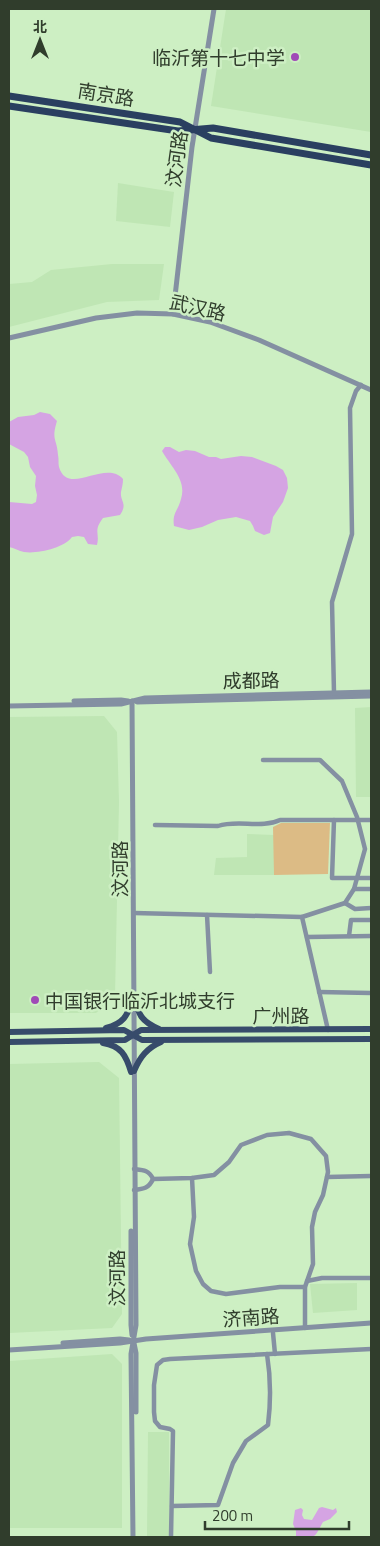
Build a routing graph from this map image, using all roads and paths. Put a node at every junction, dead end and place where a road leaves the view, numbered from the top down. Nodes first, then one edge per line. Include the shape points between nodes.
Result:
1 (214, 9) edge
2 (9, 96) edge
3 (9, 106) edge
4 (195, 131) junction
5 (371, 155) edge
6 (371, 165) edge
7 (173, 314) junction
8 (9, 338) edge
9 (361, 386) junction
10 (371, 390) edge
11 (334, 693) junction
12 (371, 694) edge
13 (132, 702) junction
14 (9, 704) edge
15 (264, 760) dead end
16 (334, 820) junction
17 (358, 820) junction
18 (371, 820) edge
19 (155, 825) dead end
20 (368, 849) edge
21 (358, 878) junction
22 (371, 878) edge
23 (354, 889) junction
24 (371, 889) edge
25 (345, 903) junction
26 (371, 908) edge
27 (134, 913) junction
28 (207, 915) junction
29 (302, 917) junction
30 (371, 920) edge
31 (349, 936) junction
32 (371, 936) edge
33 (307, 937) junction
34 (210, 972) dead end
35 (319, 992) junction
36 (371, 993) edge
37 (134, 998) junction
38 (371, 1029) edge
39 (162, 1030) junction
40 (328, 1030) junction
41 (93, 1031) junction
42 (9, 1032) edge
43 (133, 1036) junction
44 (371, 1039) edge
45 (166, 1040) junction
46 (92, 1041) junction
47 (9, 1042) edge
48 (133, 1071) junction
49 (134, 1169) junction
50 (371, 1176) edge
51 (327, 1177) junction
52 (192, 1178) junction
53 (153, 1179) junction
54 (134, 1190) junction
55 (371, 1278) edge
56 (307, 1281) junction
57 (305, 1287) junction
58 (371, 1324) edge
59 (305, 1328) junction
60 (273, 1333) junction
61 (133, 1340) junction
62 (9, 1349) edge
63 (371, 1349) edge
64 (267, 1354) junction
65 (275, 1354) junction
66 (172, 1506) junction
67 (134, 1537) edge
68 (140, 1537) edge
69 (171, 1537) edge

1 - 4 street, 汶河路
2 - 4 highway, 南京路 via 180,122
3 - 4 highway, 南京路 via 178,132
4 - 5 highway, 南京路 via 213,128
4 - 6 highway, 南京路 via 211,138
4 - 7 street, 汶河路
7 - 8 street, 武汉路 via 137,313 96,318
7 - 9 street, 武汉路 via 210,322 259,340
9 - 10 street, 武汉路
9 - 11 street via 350,408 352,534 332,602
11 - 12 street, 成都路
11 - 13 street, 成都路 via 145,698
12 - 13 street, 成都路
13 - 14 street, 成都路
13 - 27 street, 汶河路
15 - 17 street via 320,760 342,781
16 - 17 street
16 - 19 street via 280,820 271,824 226,823 218,826
16 - 21 street via 332,878
17 - 18 street
17 - 20 street
20 - 21 street
21 - 22 street
21 - 23 street
23 - 24 street
23 - 25 street
25 - 26 street via 355,908
25 - 29 street
27 - 28 street
27 - 37 street, 汶河路
28 - 29 street
28 - 34 street
29 - 33 street
30 - 31 street via 351,920
31 - 32 street
31 - 33 street
33 - 35 street
35 - 36 street
35 - 40 street
37 - 39 main road via 143,1020
37 - 41 main road via 122,1022
37 - 43 street, 汶河路
38 - 40 main road, 广州路
39 - 40 main road, 广州路
39 - 43 main road, 广州路 via 142,1030
41 - 42 main road, 广州路
41 - 43 main road, 广州路 via 124,1030
43 - 45 main road, 广州路 via 142,1040
43 - 46 main road, 广州路 via 124,1040
43 - 48 street, 汶河路
44 - 45 main road, 广州路
45 - 48 main road via 145,1052
46 - 47 main road, 广州路
46 - 48 main road via 113,1045 122,1052
48 - 49 street, 汶河路
48 - 61 street, 汶河路
49 - 53 street via 145,1170
49 - 54 street, 汶河路
50 - 51 street
51 - 52 street via 326,1156 311,1139 289,1132 267,1135 241,1145 214,1176
51 - 56 street via 312,1227 313,1264
52 - 53 street
52 - 57 street via 194,1217 190,1244 196,1271 203,1284 211,1291 226,1294
53 - 54 street via 145,1188
54 - 61 street, 汶河路 via 136,1325
55 - 56 street
56 - 57 street
57 - 59 street
58 - 59 street, 济南路
58 - 60 street, 济南路
59 - 61 street, 济南路
60 - 61 street, 济南路
60 - 65 street
61 - 62 street, 济南路
61 - 67 street, 汶河路 via 136,1354
63 - 65 street
64 - 65 street
64 - 66 street via 271,1398 268,1425 246,1441 233,1463 218,1505
64 - 66 street via 170,1359 157,1365 155,1421 160,1427 173,1431
66 - 69 street
67 - 68 street

